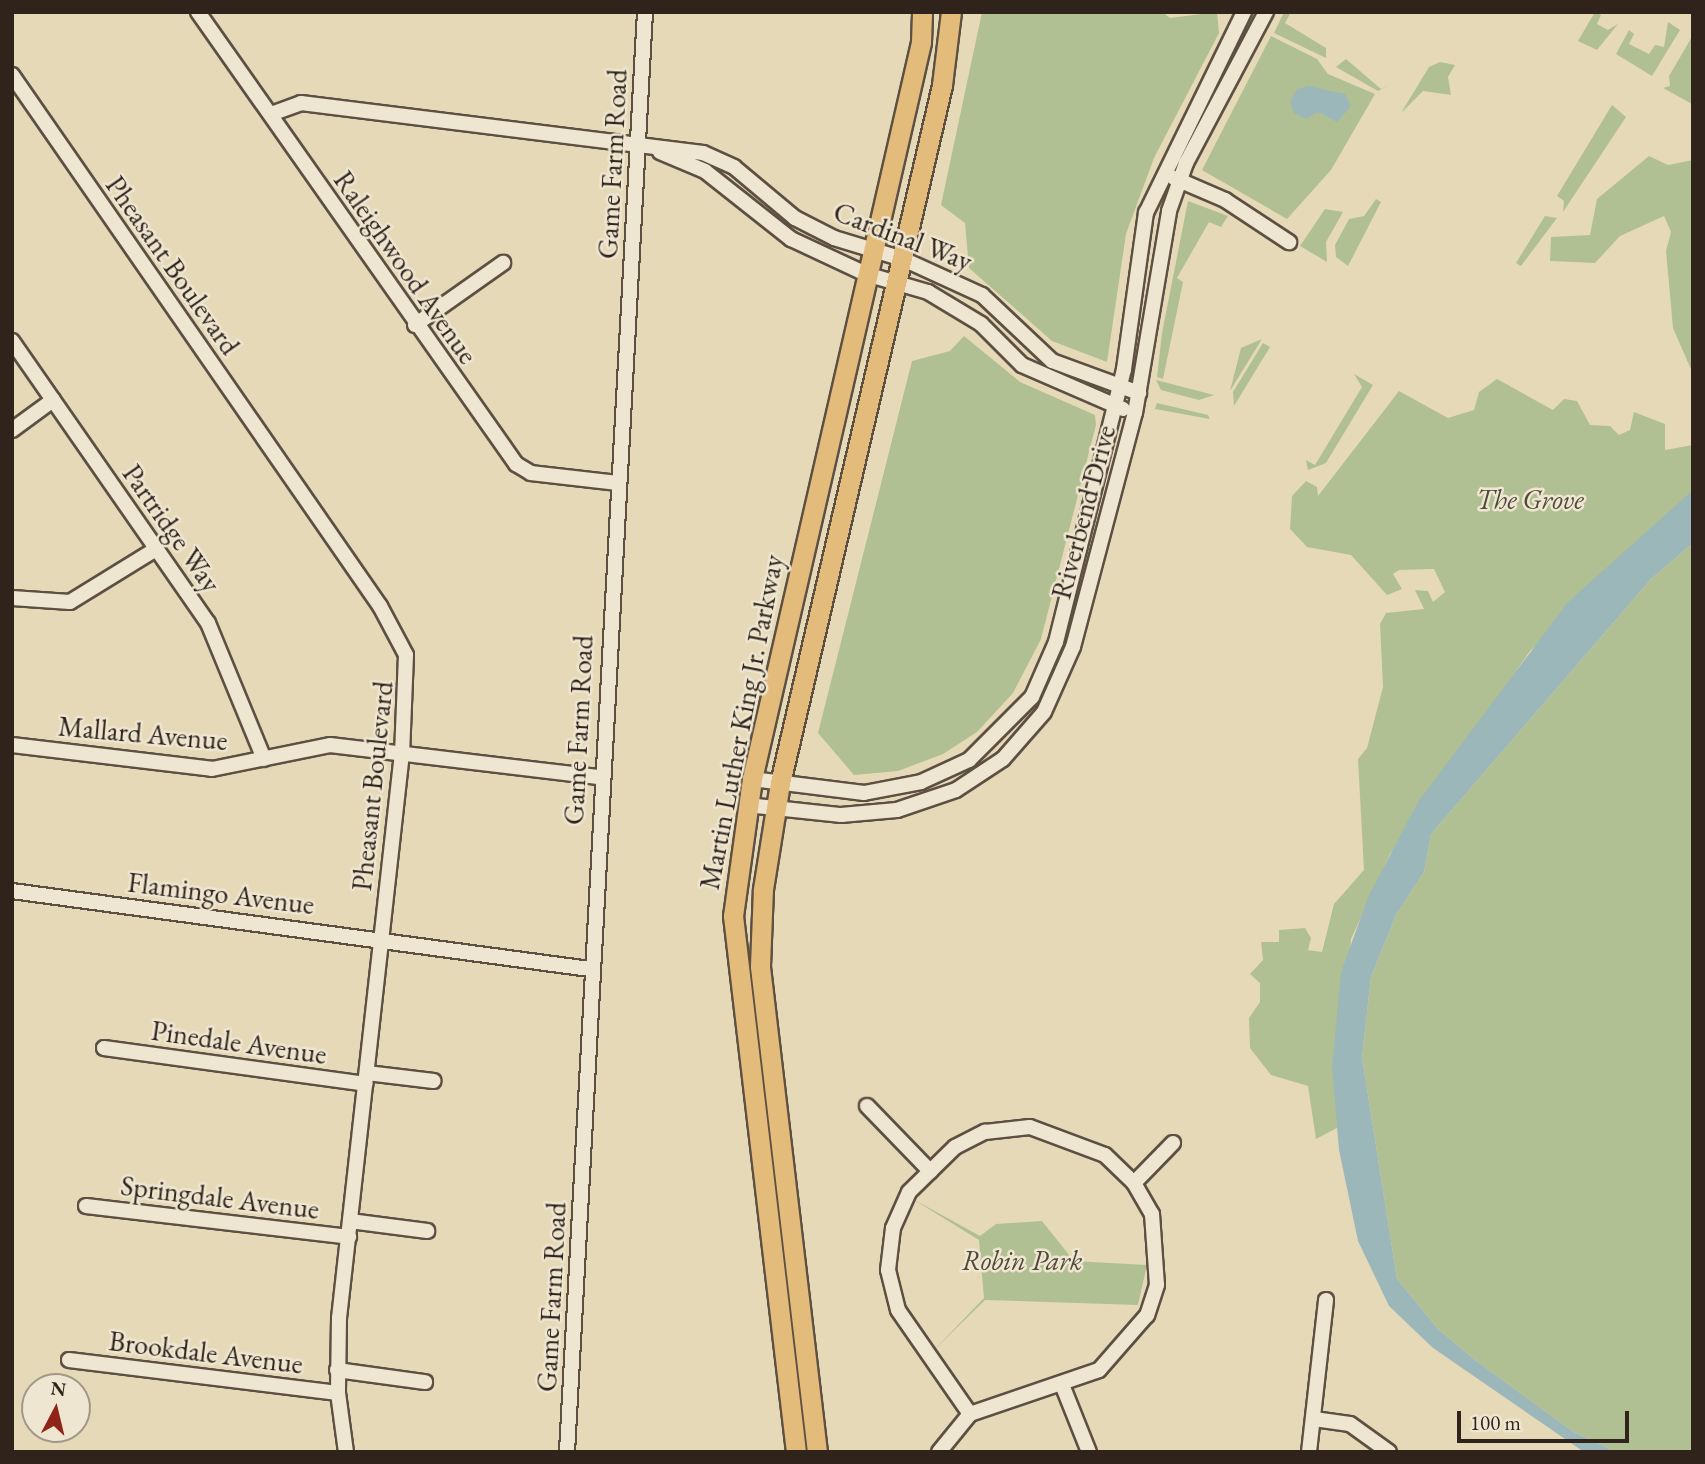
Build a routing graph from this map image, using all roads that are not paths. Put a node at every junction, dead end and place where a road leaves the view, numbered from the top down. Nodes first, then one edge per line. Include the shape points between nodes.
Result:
1 (198, 12) edge
2 (645, 12) edge
3 (922, 12) edge
4 (951, 12) edge
5 (1244, 12) edge
6 (1266, 12) edge
7 (12, 75) edge
8 (271, 114) junction
9 (639, 146) junction
10 (1164, 173) junction
11 (1180, 181) junction
12 (1289, 242) dead end
13 (872, 249) junction
14 (903, 259) junction
15 (503, 263) dead end
16 (866, 274) junction
17 (898, 282) junction
18 (415, 325) junction
19 (12, 341) edge
20 (1120, 387) junction
21 (1139, 393) junction
22 (53, 400) junction
23 (1115, 406) junction
24 (1135, 413) junction
25 (12, 430) edge
26 (617, 483) junction
27 (156, 549) junction
28 (12, 598) edge
29 (12, 745) edge
30 (402, 753) junction
31 (264, 759) junction
32 (600, 777) junction
33 (752, 779) junction
34 (780, 783) junction
35 (747, 805) junction
36 (776, 810) junction
37 (12, 891) edge
38 (382, 940) junction
39 (590, 969) junction
40 (104, 1048) dead end
41 (367, 1079) junction
42 (434, 1081) dead end
43 (867, 1106) dead end
44 (1173, 1143) dead end
45 (930, 1171) junction
46 (1134, 1183) junction
47 (86, 1206) dead end
48 (351, 1221) junction
49 (427, 1231) dead end
50 (349, 1237) junction
51 (1326, 1300) dead end
52 (69, 1360) dead end
53 (337, 1370) junction
54 (425, 1382) dead end
55 (1063, 1387) junction
56 (338, 1393) junction
57 (970, 1414) junction
58 (1314, 1419) junction
59 (346, 1452) edge
60 (567, 1452) edge
61 (796, 1452) edge
62 (817, 1452) edge
63 (939, 1452) edge
64 (1089, 1452) edge
65 (1310, 1452) edge
66 (1389, 1452) edge

1 - 8 street, Raleighwood Avenue
2 - 9 street, Game Farm Road
3 - 13 main road, Martin Luther King Jr. Parkway via 921,42
4 - 14 main road, Martin Luther King Jr. Parkway via 942,85
5 - 10 street, Riverbend Drive
6 - 11 street, Riverbend Drive
7 - 30 street, Pheasant Boulevard via 395,629 409,675
8 - 9 street, Cardinal Way via 301,103
8 - 18 street, Raleighwood Avenue
9 - 13 street, Cardinal Way via 704,153 734,167 795,218
9 - 16 street, Cardinal Way via 705,171 791,239
9 - 26 street, Game Farm Road
10 - 11 street
10 - 20 street, Riverbend Drive via 1146,213
11 - 12 street via 1225,200
11 - 21 street, Riverbend Drive via 1158,260
13 - 14 street, Cardinal Way
13 - 16 main road, Martin Luther King Jr. Parkway
14 - 17 main road, Martin Luther King Jr. Parkway
14 - 20 street, Cardinal Way via 982,295 1052,361
15 - 18 street
16 - 17 street, Cardinal Way
16 - 33 main road, Martin Luther King Jr. Parkway
17 - 23 street, Cardinal Way via 970,317 1051,382
17 - 34 main road, Martin Luther King Jr. Parkway
18 - 26 street, Raleighwood Avenue via 516,464 531,473
19 - 22 street, Partridge Way
20 - 21 street, Cardinal Way
20 - 23 street, Riverbend Drive
21 - 24 street, Riverbend Drive
22 - 25 street
22 - 27 street, Partridge Way
23 - 24 street, Cardinal Way
23 - 34 street, Riverbend Drive via 1056,642 1025,706 969,760 921,782 864,793
24 - 36 street, Riverbend Drive via 1073,647 1044,712 1003,759 956,790 897,810 841,815
26 - 32 street, Game Farm Road
27 - 28 street via 70,602
27 - 31 street, Partridge Way via 208,623
29 - 31 street, Mallard Avenue via 212,769
30 - 31 street, Mallard Avenue via 330,745
30 - 32 street, Mallard Avenue
30 - 38 street, Pheasant Boulevard
32 - 39 street, Game Farm Road
33 - 34 street, Riverbend Drive
33 - 35 main road, Martin Luther King Jr. Parkway
34 - 36 main road, Martin Luther King Jr. Parkway
35 - 36 street, Riverbend Drive
35 - 61 main road, Martin Luther King Jr. Parkway via 733,916 735,968
36 - 62 main road, Martin Luther King Jr. Parkway via 760,966
37 - 38 street, Flamingo Avenue
38 - 39 street, Flamingo Avenue
38 - 41 street, Pheasant Boulevard
39 - 60 street, Game Farm Road
40 - 41 street, Pinedale Avenue
41 - 42 street, Pinedale Avenue
41 - 48 street, Pheasant Boulevard
43 - 45 street
44 - 46 street
45 - 46 street via 955,1147 985,1132 1030,1127 1105,1154
45 - 57 street via 909,1192 893,1228 888,1270 898,1310 919,1349
46 - 55 street via 1152,1214 1158,1246 1157,1285 1147,1315 1099,1370
47 - 50 street, Springdale Avenue
48 - 49 street, Springdale Avenue
48 - 50 street, Pheasant Boulevard
50 - 53 street, Pheasant Boulevard
51 - 58 street
52 - 56 street, Brookdale Avenue
53 - 54 street, Brookdale Avenue
53 - 56 street, Pheasant Boulevard
55 - 57 street
55 - 64 street
56 - 59 street, Pheasant Boulevard
57 - 63 street
58 - 65 street
58 - 66 street via 1350,1424

